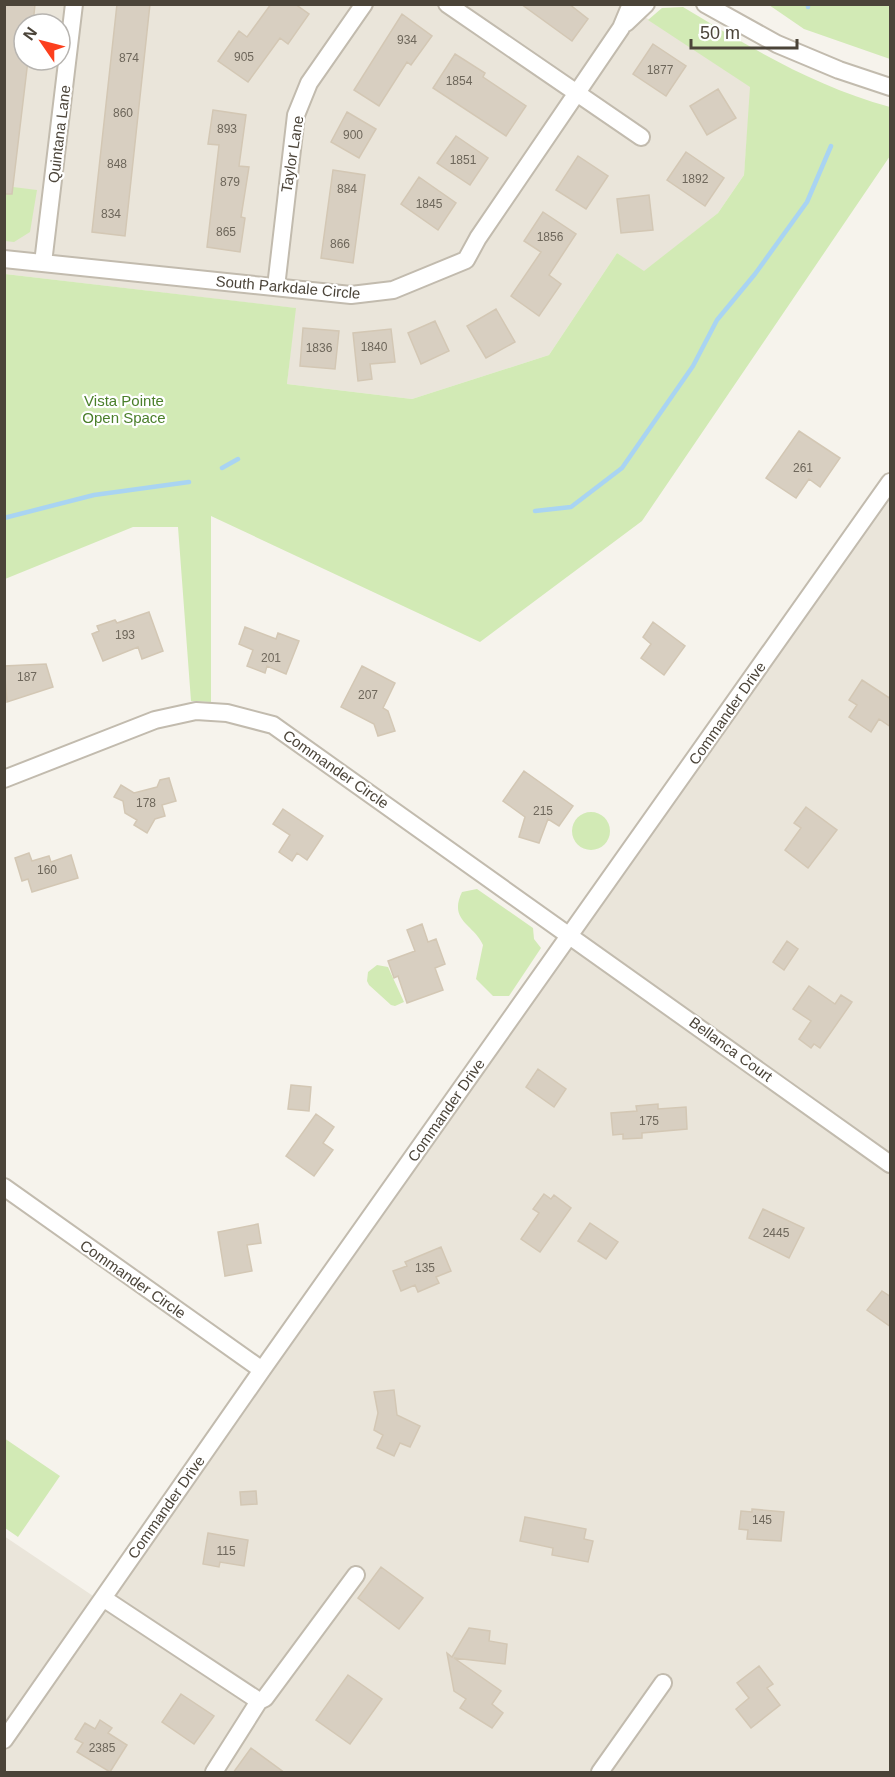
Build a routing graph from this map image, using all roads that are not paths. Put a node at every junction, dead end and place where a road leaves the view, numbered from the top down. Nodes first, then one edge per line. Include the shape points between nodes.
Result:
1 (74, 4) edge
2 (364, 4) edge
3 (447, 4) edge
4 (632, 4) edge
5 (646, 4) edge
6 (711, 6) edge
7 (621, 28) junction
8 (891, 87) edge
9 (577, 93) junction
10 (641, 137) dead end
11 (4, 258) edge
12 (43, 263) junction
13 (276, 287) junction
14 (891, 482) edge
15 (4, 779) edge
16 (570, 934) junction
17 (891, 1164) edge
18 (4, 1187) edge
19 (262, 1370) junction
20 (356, 1575) dead end
21 (103, 1598) junction
22 (663, 1683) dead end
23 (259, 1701) junction
24 (4, 1740) edge
25 (214, 1773) edge
26 (600, 1773) edge

1 - 12 street, Quintana Lane
2 - 13 street, Taylor Lane via 309,83 296,115
3 - 9 street
4 - 7 street, South Parkdale Circle
5 - 7 street, South Parkdale Circle
6 - 8 street via 777,44
7 - 9 street, South Parkdale Circle
9 - 10 street
9 - 13 street, South Parkdale Circle via 466,260 393,290 372,294
11 - 12 street, South Parkdale Circle
12 - 13 street, South Parkdale Circle
14 - 16 street, Commander Drive
15 - 16 street, Commander Circle via 155,720 196,711 227,713 273,725
16 - 17 street, Bellanca Court
16 - 19 street, Commander Drive
18 - 19 street, Commander Circle
19 - 21 street, Commander Drive
20 - 23 street
21 - 23 street
21 - 24 street, Commander Drive
22 - 26 street
23 - 25 street

